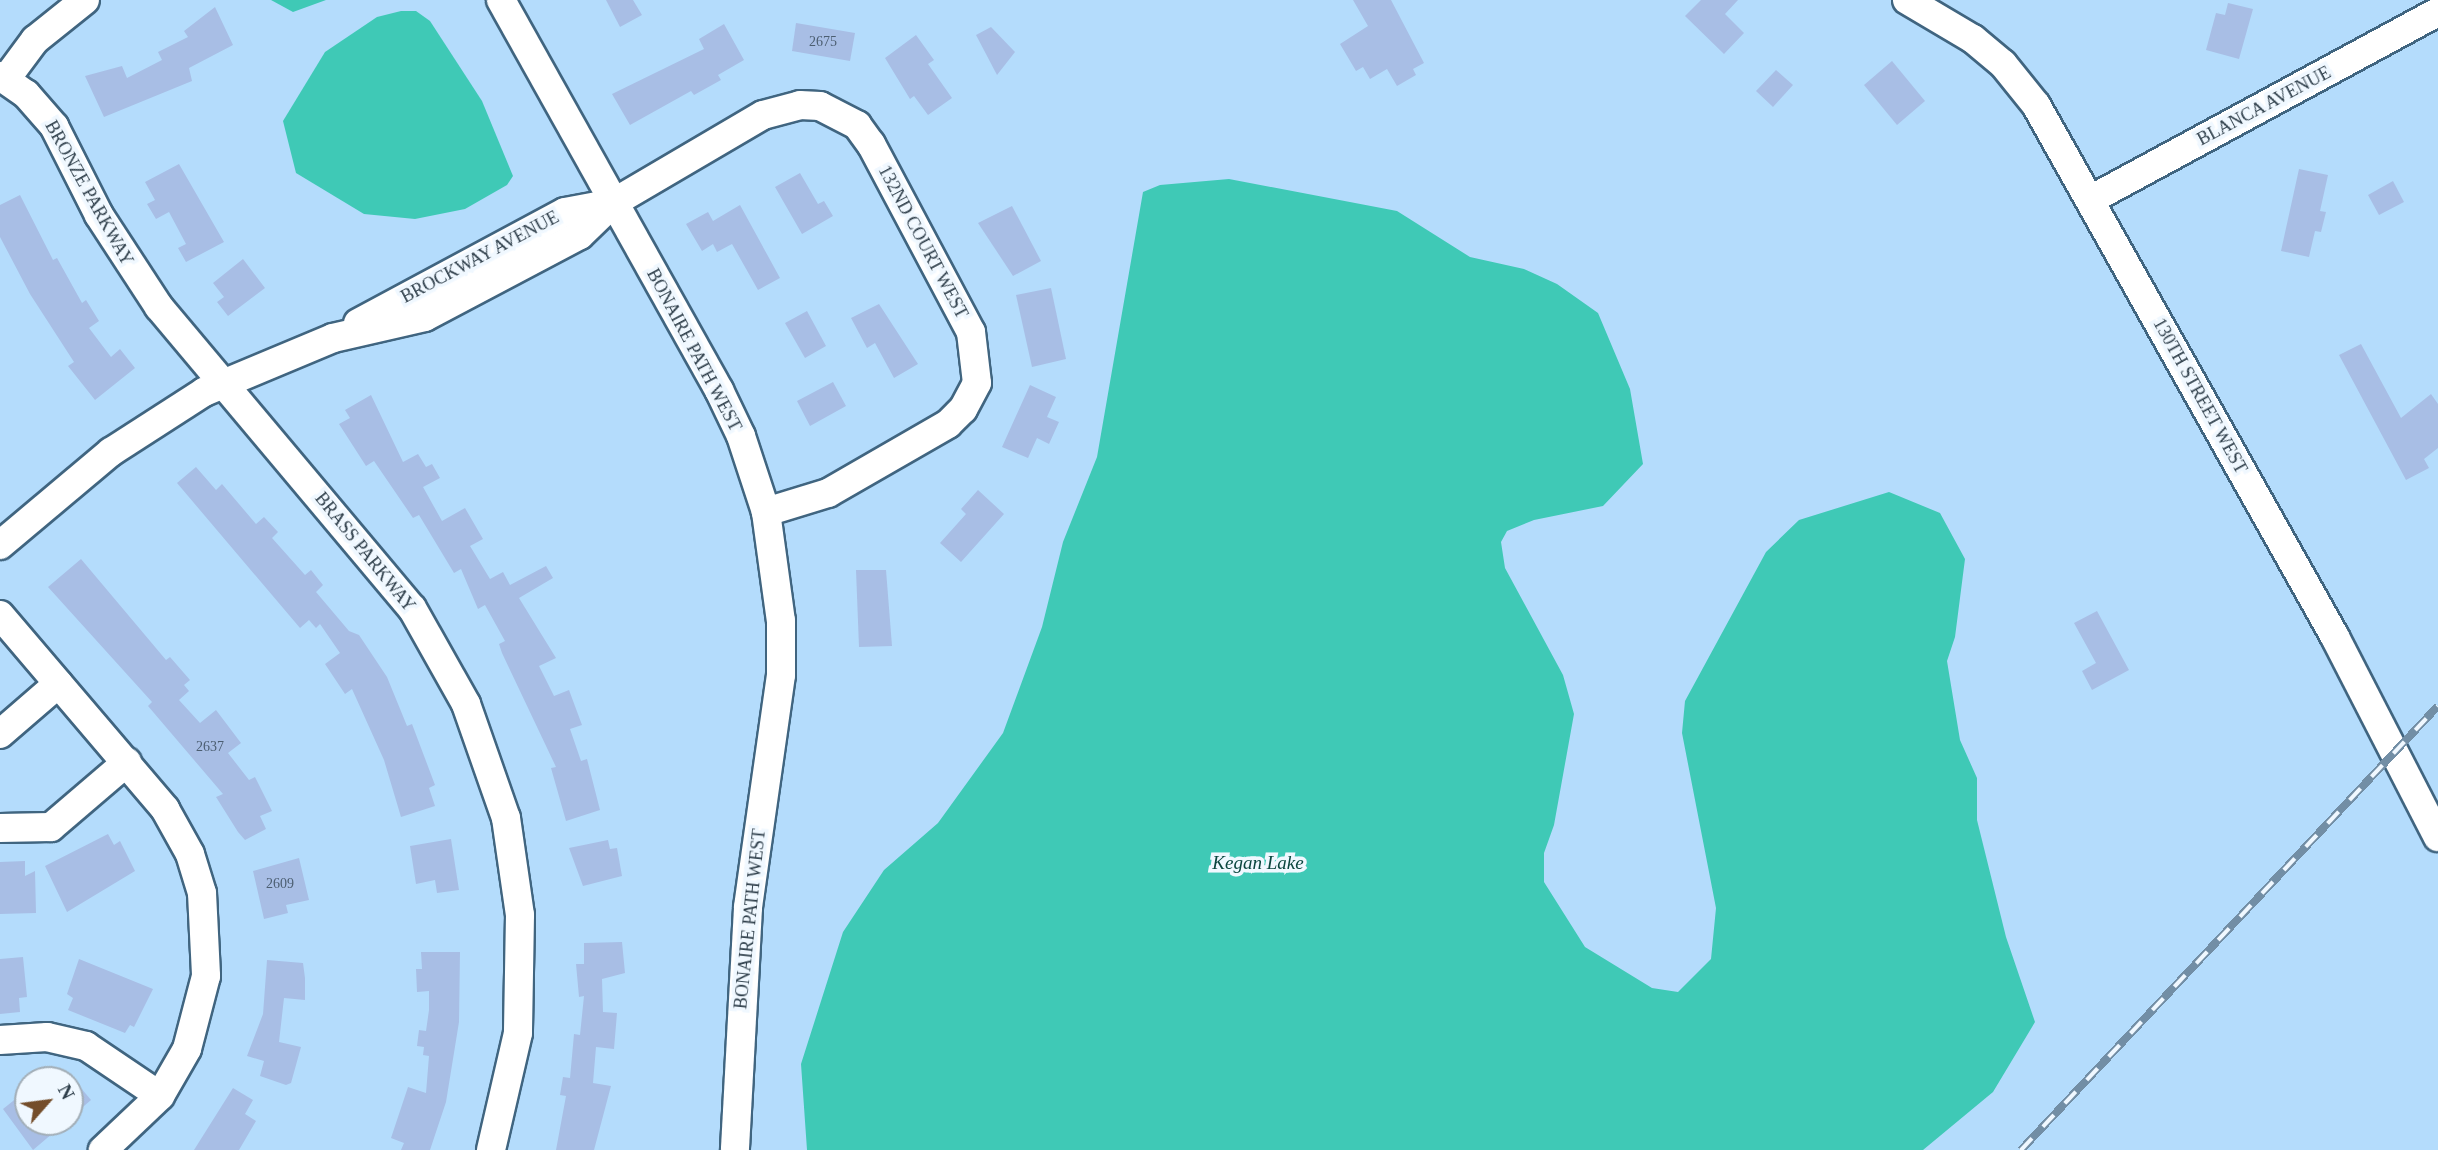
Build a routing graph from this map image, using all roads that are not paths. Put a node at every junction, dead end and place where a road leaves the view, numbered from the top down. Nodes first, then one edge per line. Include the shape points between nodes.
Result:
1 (85, 0) edge
2 (501, 0) edge
3 (1908, 0) edge
4 (2438, 12) edge
5 (3, 77) edge
6 (2090, 200) junction
7 (613, 202) junction
8 (222, 385) junction
9 (766, 512) junction
10 (0, 545) edge
11 (0, 615) edge
12 (58, 684) junction
13 (0, 734) edge
14 (127, 762) junction
15 (0, 828) edge
16 (2438, 837) edge
17 (0, 1040) edge
18 (160, 1096) junction
19 (103, 1150) edge
20 (491, 1150) edge
21 (735, 1150) edge

1 - 5 street via 35,40
2 - 7 street, BONAIRE PATH WEST
3 - 6 street, 130TH STREET WEST via 1973,39 2003,64 2036,105
4 - 6 street, BLANCA AVENUE
5 - 8 street, BRONZE PARKWAY via 54,127 127,262
6 - 16 street, 130TH STREET WEST via 2335,637
7 - 8 street, BROCKWAY AVENUE via 565,212 333,338
7 - 9 street, BONAIRE PATH WEST via 719,390 741,436
7 - 9 street, 132ND COURT WEST via 764,115 800,105 839,112 871,144 971,332 976,383 963,410 948,424 828,494
8 - 10 street, BROCKWAY AVENUE via 111,452
8 - 20 street, BRASS PARKWAY via 412,608 441,654 481,737 514,855 521,941 518,1033
9 - 21 street, BONAIRE PATH WEST via 781,621 781,675 748,908
11 - 12 street
12 - 13 street
12 - 14 street
14 - 15 street via 51,827
14 - 18 street via 165,809 190,854 202,893 207,936 206,976 195,1025 178,1069
17 - 18 street via 47,1037 86,1046
18 - 19 street

